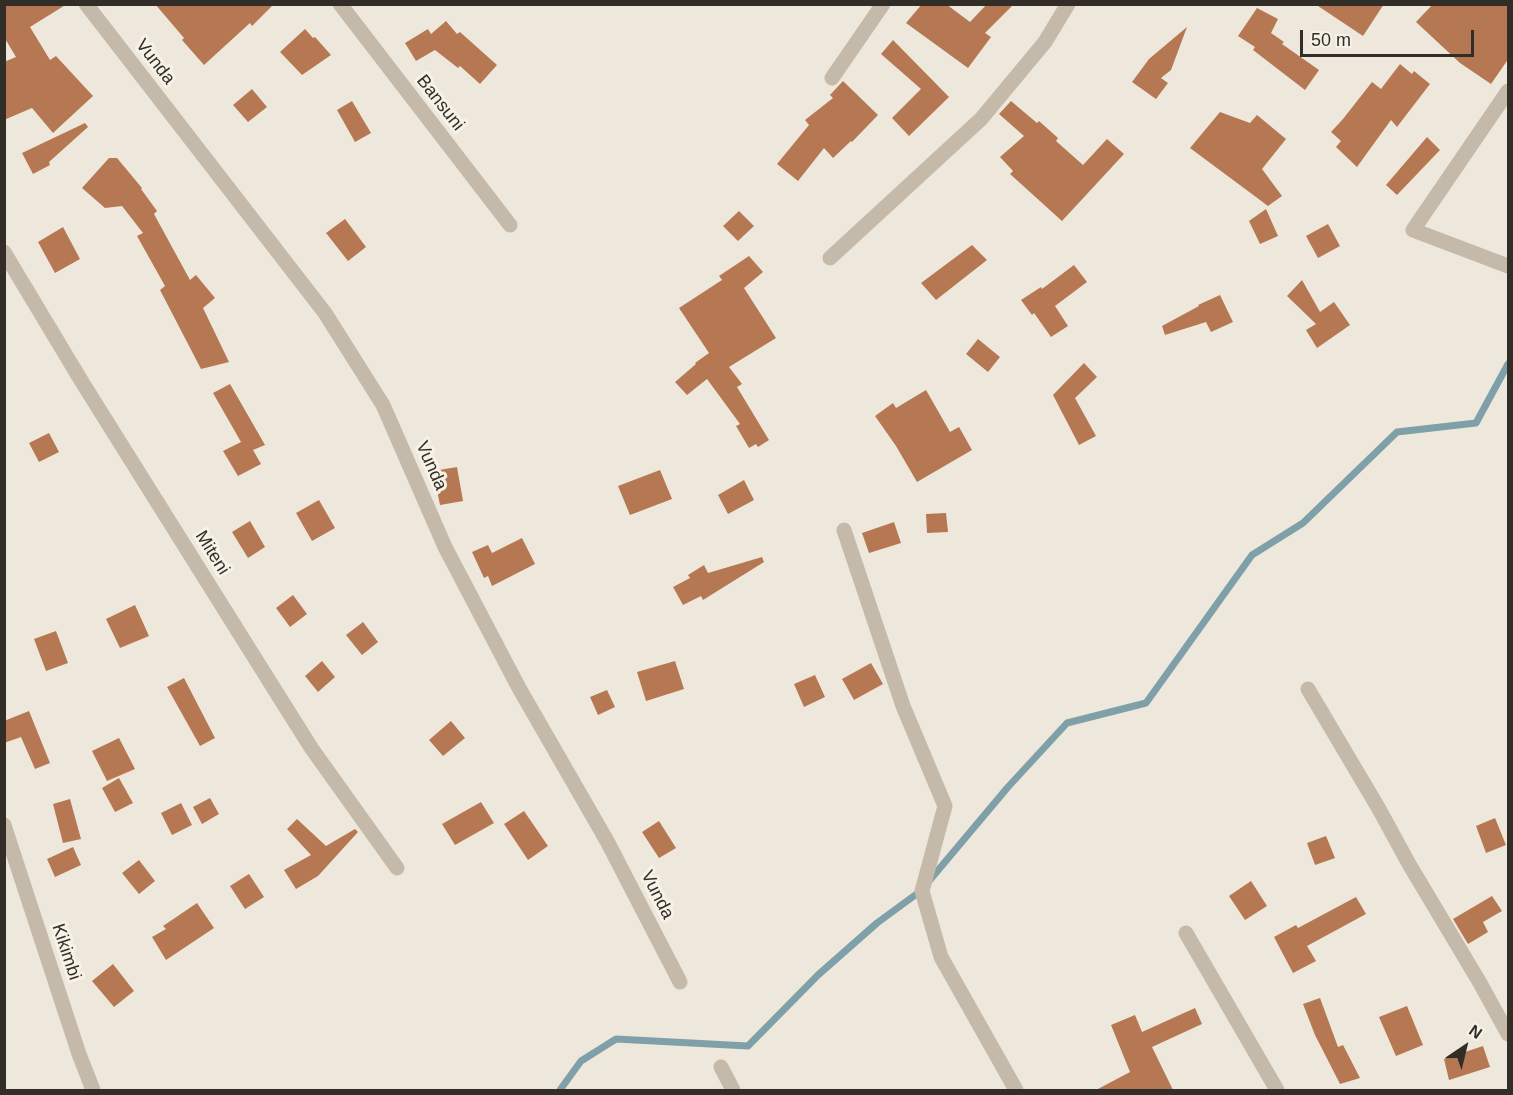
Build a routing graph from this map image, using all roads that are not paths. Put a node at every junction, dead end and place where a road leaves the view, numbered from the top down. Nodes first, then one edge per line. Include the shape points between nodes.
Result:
1 (86, 4) edge
2 (340, 4) edge
3 (884, 4) edge
4 (1068, 4) edge
5 (832, 78) dead end
6 (1509, 92) edge
7 (510, 225) dead end
8 (4, 252) edge
9 (830, 258) dead end
10 (1509, 266) edge
11 (844, 530) dead end
12 (1308, 689) dead end
13 (4, 825) edge
14 (397, 867) dead end
15 (1186, 933) dead end
16 (680, 982) dead end
17 (1509, 1034) edge
18 (721, 1067) dead end
19 (93, 1090) edge
20 (733, 1090) edge
21 (1016, 1090) edge
22 (1277, 1090) edge

1 - 16 street, Vunda via 325,313 383,405 445,547 519,688 607,840
2 - 7 street, Bansuni
3 - 5 street
4 - 9 street via 1046,42 981,119
6 - 10 street via 1413,230
8 - 14 street, Miteni via 312,749
11 - 21 street via 903,706 945,806 922,891 941,957
12 - 17 street
13 - 19 street, Kikimbi
15 - 22 street
18 - 20 street

